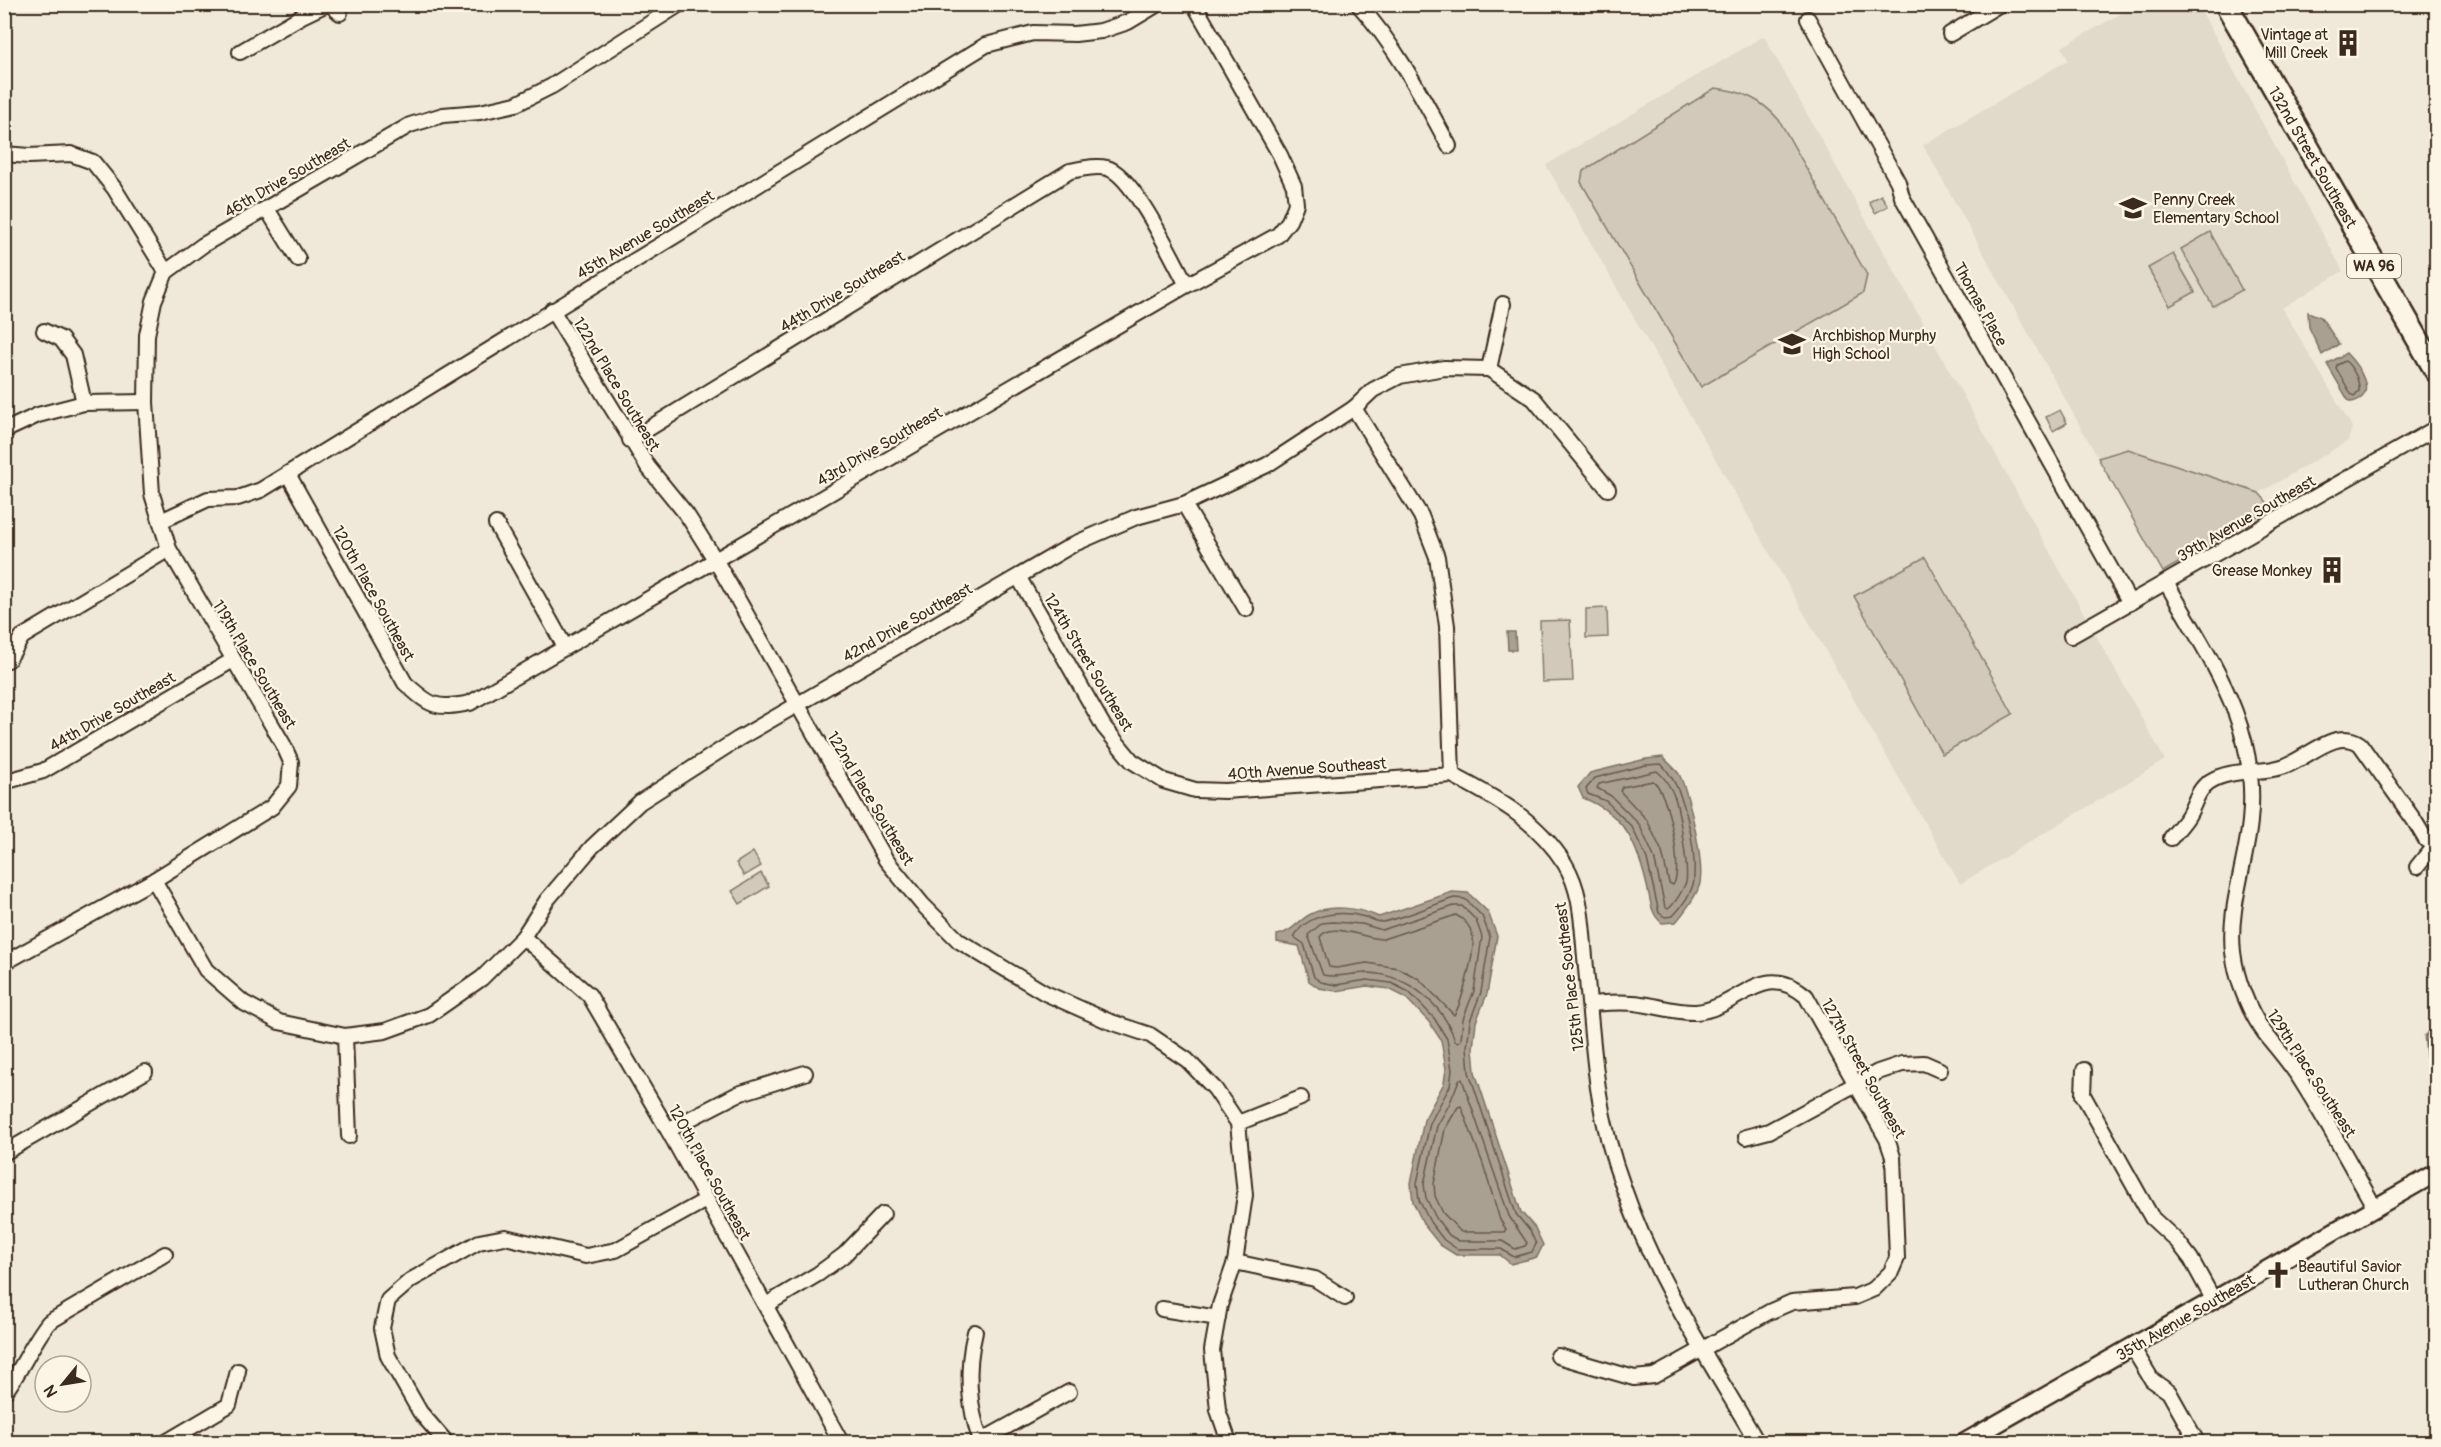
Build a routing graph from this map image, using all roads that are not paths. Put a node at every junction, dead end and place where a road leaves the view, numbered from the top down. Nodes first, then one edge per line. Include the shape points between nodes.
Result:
1 (680, 4) edge
2 (1158, 4) edge
3 (1194, 4) edge
4 (1358, 4) edge
5 (2000, 4) edge
6 (2226, 4) edge
7 (332, 7) edge
8 (1808, 19) dead end
9 (1950, 34) dead end
10 (240, 52) dead end
11 (1449, 146) dead end
12 (4, 154) edge
13 (267, 209) junction
14 (298, 259) dead end
15 (166, 272) junction
16 (1187, 285) junction
17 (1503, 304) dead end
18 (552, 310) junction
19 (44, 331) dead end
20 (1489, 369) junction
21 (2436, 372) edge
22 (146, 402) junction
23 (84, 403) junction
24 (1354, 408) junction
25 (2436, 428) edge
26 (4, 431) edge
27 (630, 440) junction
28 (288, 474) junction
29 (1608, 489) dead end
30 (1184, 504) junction
31 (160, 521) junction
32 (496, 524) dead end
33 (169, 549) junction
34 (716, 561) junction
35 (1019, 578) junction
36 (2166, 582) junction
37 (2130, 603) junction
38 (1246, 609) dead end
39 (2071, 636) dead end
40 (565, 647) junction
41 (8, 660) dead end
42 (233, 660) junction
43 (795, 704) junction
44 (448, 707) joint
45 (2250, 771) junction
46 (1452, 775) junction
47 (1164, 781) joint
48 (4, 782) edge
49 (2171, 838) dead end
50 (2435, 847) edge
51 (2417, 867) dead end
52 (154, 880) junction
53 (523, 937) junction
54 (4, 963) edge
55 (1590, 1004) junction
56 (345, 1036) junction
57 (1940, 1070) dead end
58 (2084, 1070) dead end
59 (145, 1072) dead end
60 (805, 1073) dead end
61 (1856, 1085) junction
62 (1301, 1098) dead end
63 (1238, 1123) junction
64 (668, 1130) junction
65 (349, 1136) dead end
66 (1746, 1137) dead end
67 (4, 1153) edge
68 (2436, 1173) edge
69 (706, 1200) junction
70 (2375, 1208) junction
71 (882, 1214) dead end
72 (165, 1254) dead end
73 (1235, 1262) junction
74 (1346, 1298) dead end
75 (2214, 1301) junction
76 (766, 1305) junction
77 (1162, 1309) dead end
78 (1218, 1318) junction
79 (975, 1332) dead end
80 (2132, 1347) junction
81 (1703, 1348) junction
82 (1558, 1356) dead end
83 (238, 1371) dead end
84 (1069, 1392) dead end
85 (4, 1393) edge
86 (980, 1442) edge
87 (1967, 1442) edge
88 (166, 1443) edge
89 (446, 1443) edge
90 (841, 1443) edge
91 (1229, 1443) edge
92 (1757, 1443) edge
93 (2197, 1443) edge

1 - 13 street, 46th Drive Southeast via 552,86 516,104 443,115 410,125
2 - 18 street, 45th Avenue Southeast via 1128,22 1101,31 1033,33 986,45
3 - 16 street, 43rd Drive Southeast via 1280,155 1294,186 1296,204 1278,235
4 - 11 street via 1380,28
5 - 9 street
6 - 21 main road, 132nd Street Southeast / WA 96
7 - 10 street via 302,16
8 - 37 street, Thomas Place via 1898,182 1902,197
12 - 15 street via 71,154 93,162 114,188
13 - 14 street
13 - 15 street, 46th Drive Southeast via 203,244
15 - 22 street via 147,334
16 - 27 street, 44th Drive Southeast via 1138,197 1124,180 1108,168 1070,171
16 - 34 street, 43rd Drive Southeast
17 - 20 street
18 - 27 street, 122nd Place Southeast
18 - 28 street, 45th Avenue Southeast
19 - 23 street via 61,339 73,355
20 - 24 street, 42nd Drive Southeast via 1444,368 1400,376 1373,390
20 - 29 street via 1534,399
22 - 23 street
22 - 31 street, 119th Place Southeast via 152,494
23 - 26 street via 38,415
24 - 30 street, 42nd Drive Southeast via 1267,465
24 - 46 street via 1421,516 1437,556 1447,626
25 - 36 street, 39th Avenue Southeast
27 - 34 street, 122nd Place Southeast via 687,515
28 - 31 street, 45th Avenue Southeast via 261,490 238,498 208,499
28 - 44 street, 120th Place Southeast via 405,683 426,702
30 - 35 street, 42nd Drive Southeast via 1136,517 1080,541
30 - 38 street
31 - 33 street, 119th Place Southeast
32 - 40 street
33 - 41 street via 22,637
33 - 42 street, 119th Place Southeast
34 - 40 street, 43rd Drive Southeast
34 - 43 street, 122nd Place Southeast
35 - 43 street, 42nd Drive Southeast
35 - 47 street, 124th Street Southeast via 1104,727 1132,761
36 - 37 street, 39th Avenue Southeast
36 - 45 street, 129th Place Southeast via 2233,704
37 - 39 street, 39th Avenue Southeast
40 - 44 street, 43rd Drive Southeast via 470,703
42 - 48 street, 44th Drive Southeast via 43,771
42 - 52 street, 119th Place Southeast via 291,762 289,786 272,807
43 - 53 street, 42nd Drive Southeast via 640,801 547,900
43 - 63 street, 122nd Place Southeast via 886,860 959,941 1045,993 1150,1035 1187,1060 1215,1089
45 - 49 street via 2223,775 2207,783
45 - 50 street via 2286,766 2337,739 2348,738 2360,744 2426,840
45 - 70 street, 129th Place Southeast via 2250,821 2234,915 2233,951 2238,975 2263,1030 2303,1083
46 - 47 street, 40th Avenue Southeast via 1225,791 1195,790
46 - 55 street, 125th Place Southeast via 1518,812 1566,866 1580,903
50 - 51 street
52 - 54 street
52 - 56 street, 42nd Drive Southeast via 206,970 244,1003 279,1022
53 - 56 street, 42nd Drive Southeast via 482,978 429,1015 385,1031
53 - 64 street, 120th Place Southeast via 589,995
55 - 61 street, 127th Street Southeast via 1638,1003 1695,1012 1719,1006 1762,982 1794,986 1806,996
55 - 81 street, 125th Place Southeast via 1598,1089 1623,1189 1659,1269
56 - 65 street
57 - 61 street via 1924,1063 1902,1064
58 - 75 street via 2083,1095 2152,1218 2191,1259
59 - 67 street
60 - 64 street via 738,1094
61 - 66 street via 1769,1131
61 - 81 street, 127th Street Southeast via 1893,1157 1897,1258 1891,1272 1874,1289 1855,1297 1792,1302
62 - 63 street
63 - 73 street, 122nd Place Southeast via 1245,1196
64 - 69 street, 120th Place Southeast
68 - 70 street, 35th Avenue Southeast
69 - 76 street, 120th Place Southeast
69 - 89 street via 616,1250 586,1256 505,1237 479,1242 411,1280 388,1300 382,1328 388,1356 420,1413
70 - 75 street, 35th Avenue Southeast
71 - 76 street via 844,1255
72 - 85 street via 49,1322
73 - 74 street via 1315,1279
73 - 78 street, 122nd Place Southeast
75 - 80 street, 35th Avenue Southeast
76 - 90 street, 120th Place Southeast
77 - 78 street
78 - 91 street, 122nd Place Southeast via 1212,1350 1218,1410
79 - 86 street via 969,1380
80 - 87 street, 35th Avenue Southeast
80 - 93 street via 2152,1380 2169,1392
81 - 82 street via 1654,1376 1634,1378
81 - 92 street, 125th Place Southeast
83 - 88 street via 229,1405
84 - 86 street

